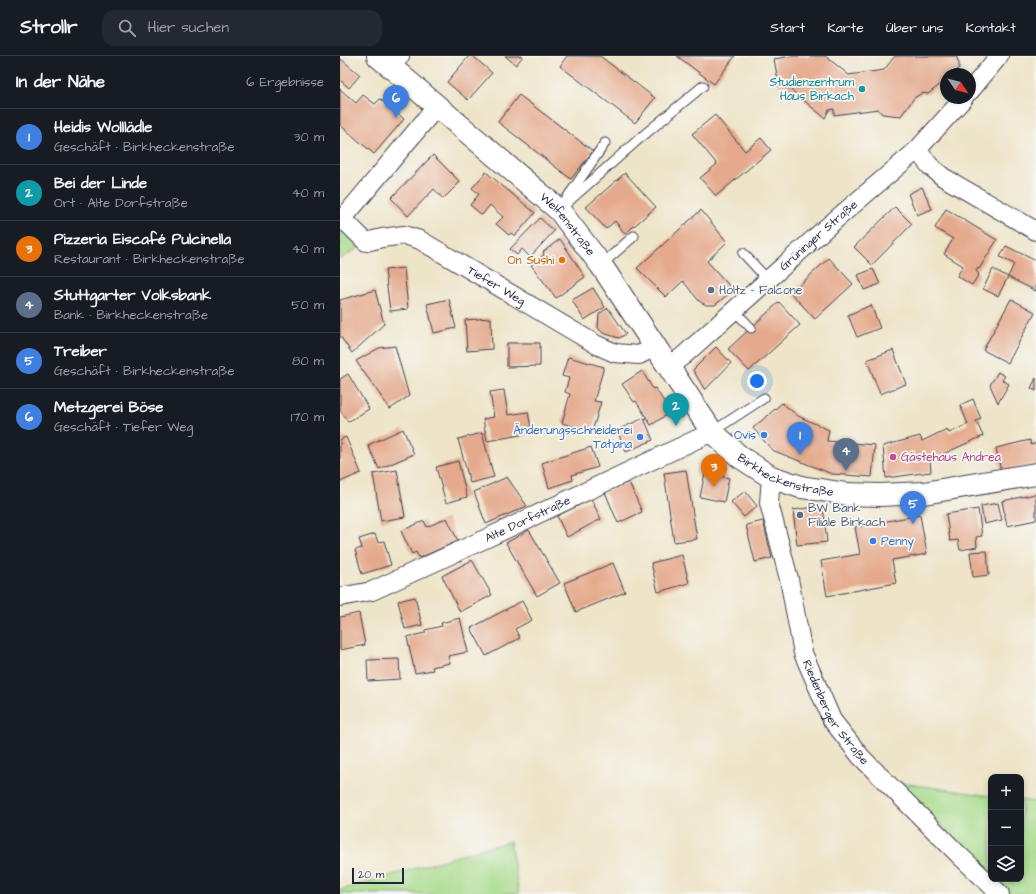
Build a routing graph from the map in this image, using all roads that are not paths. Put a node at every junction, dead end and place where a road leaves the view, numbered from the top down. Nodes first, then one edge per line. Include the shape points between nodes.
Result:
1 (999, 56) edge
2 (390, 60) edge
3 (976, 84) edge
4 (704, 86) dead end
5 (959, 104) edge
6 (437, 106) junction
7 (604, 143) dead end
8 (917, 150) junction
9 (559, 210) junction
10 (341, 220) edge
11 (1036, 231) edge
12 (634, 236) dead end
13 (743, 252) dead end
14 (601, 265) junction
15 (768, 280) junction
16 (734, 310) junction
17 (751, 328) dead end
18 (655, 347) junction
19 (668, 367) junction
20 (764, 398) dead end
21 (712, 432) junction
22 (1036, 474) edge
23 (771, 477) junction
24 (340, 597) edge
25 (1000, 894) edge

1 - 3 street
2 - 6 street, Welfenstraße
4 - 9 lane
5 - 8 street, Grüninger Straße
6 - 9 street, Welfenstraße
6 - 10 street, Tiefer Weg
7 - 9 lane
8 - 11 street via 943,177
8 - 15 street, Grüninger Straße
9 - 14 street, Welfenstraße
10 - 18 street, Tiefer Weg via 366,242 404,235 420,240 560,324 615,353 639,355
12 - 14 lane
13 - 15 lane
14 - 18 street, Welfenstraße
15 - 16 street, Grüninger Straße
16 - 17 lane
16 - 19 street, Grüninger Straße
18 - 19 street, Welfenstraße
19 - 21 street, Welfenstraße
20 - 21 lane
21 - 23 street, Birkheckenstraße via 740,457
21 - 24 street, Alte Dorfstraße via 372,591
22 - 23 street, Birkheckenstraße via 924,493 880,495 846,494 801,487
23 - 25 street, Riedenberger Straße via 769,503 789,579 803,653 832,720 861,757

